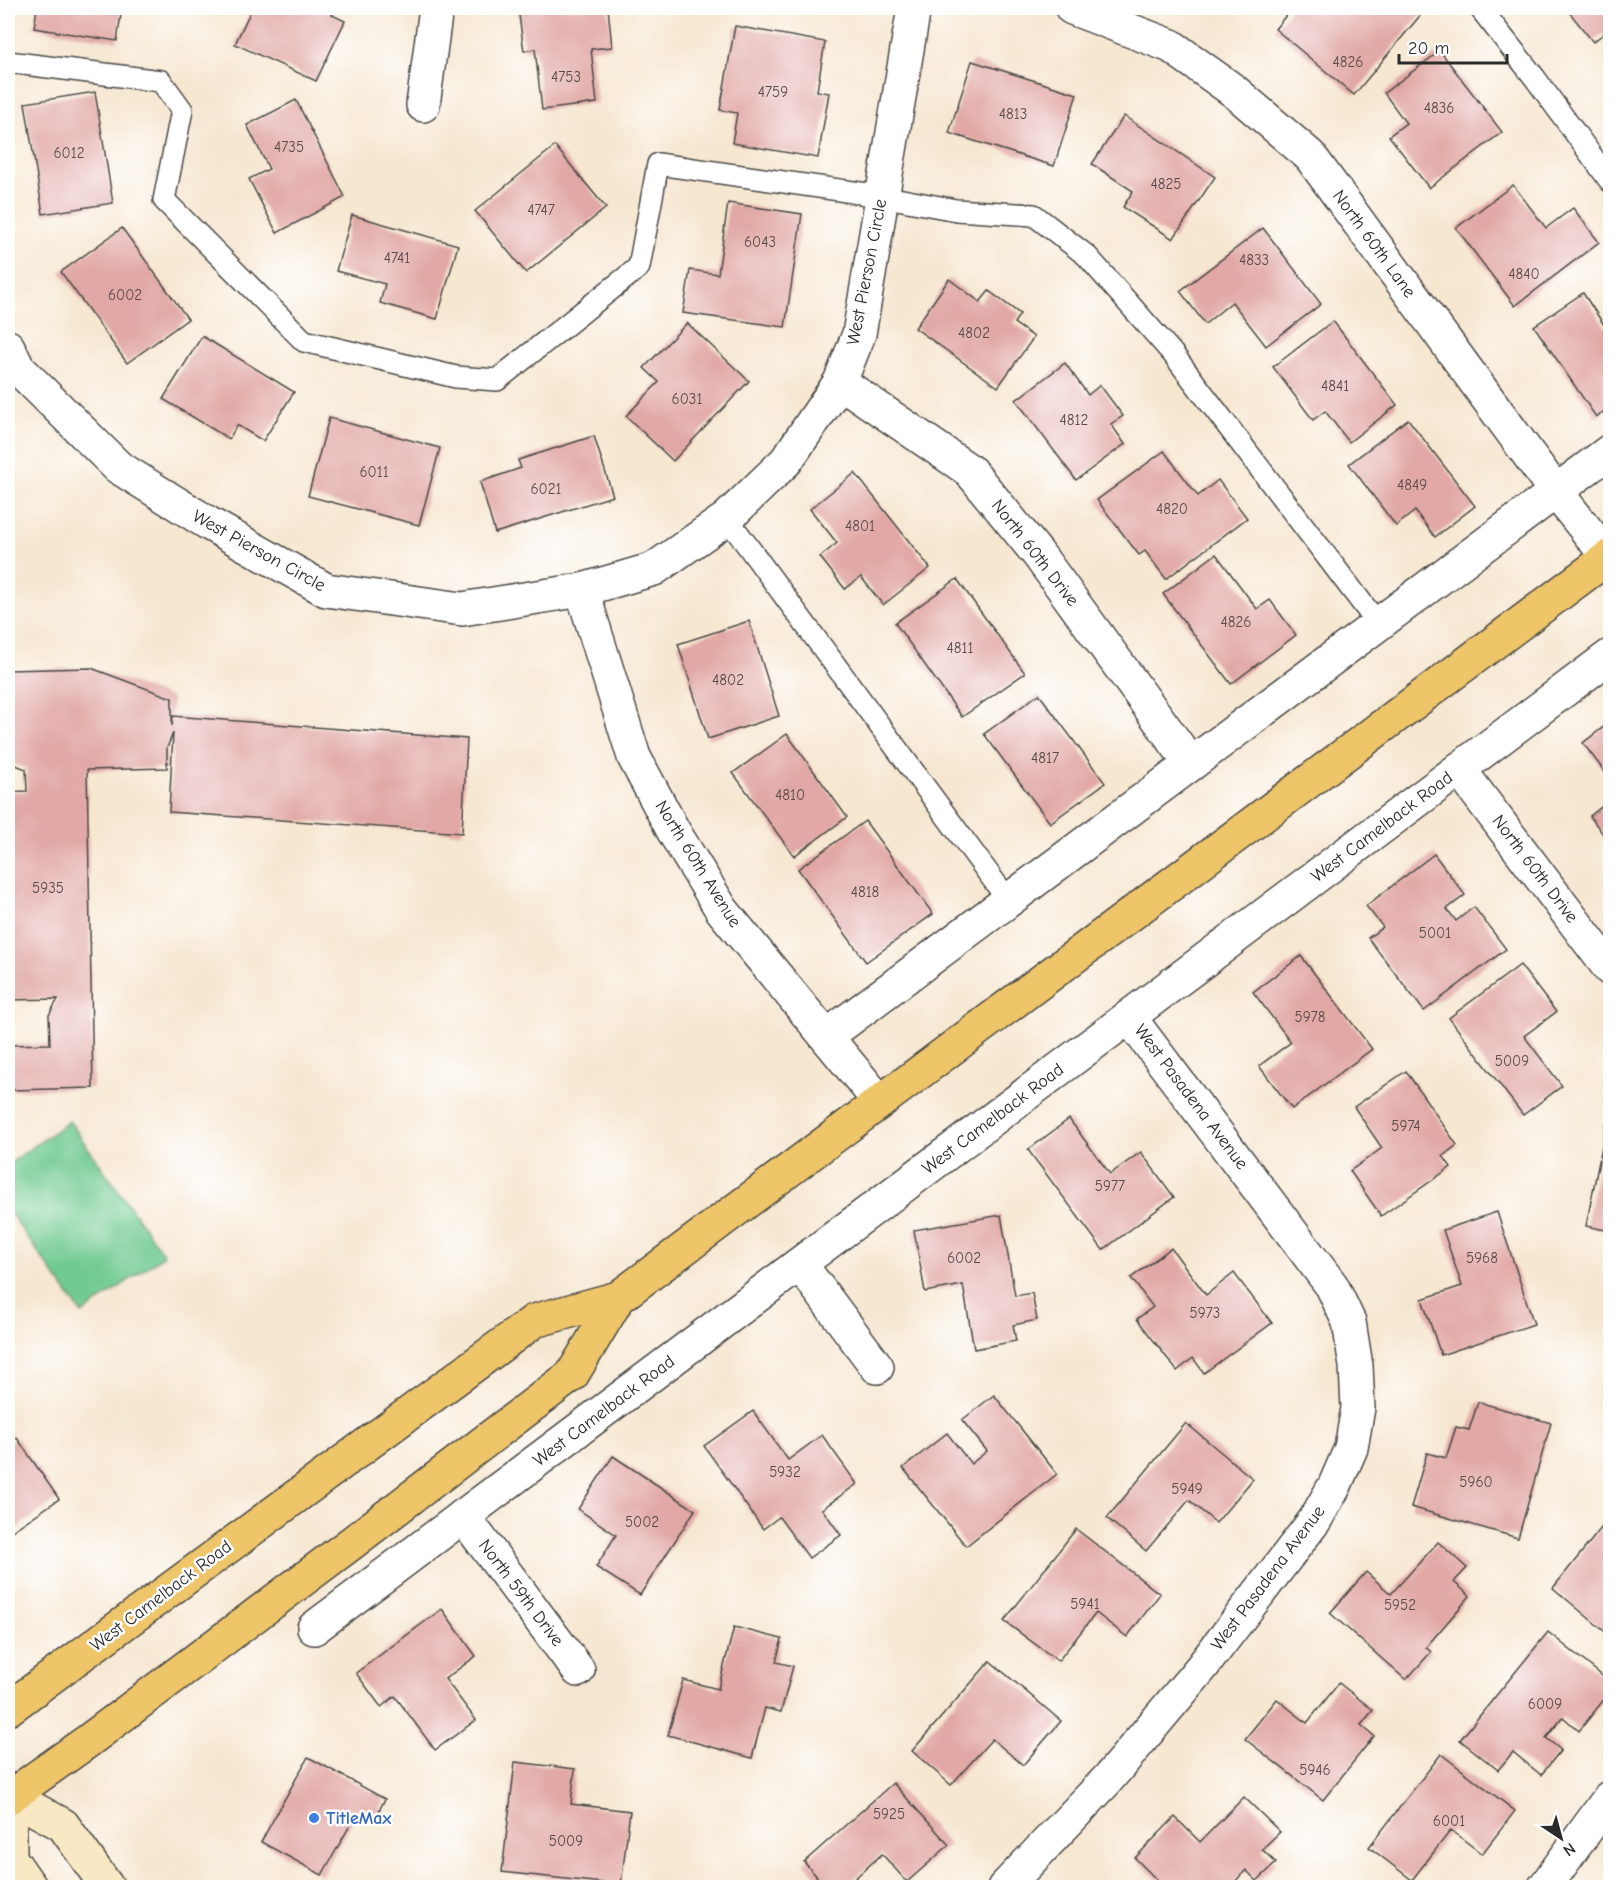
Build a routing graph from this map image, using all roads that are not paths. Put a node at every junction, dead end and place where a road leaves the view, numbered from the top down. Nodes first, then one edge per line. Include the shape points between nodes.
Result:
1 (436, 8) edge
2 (914, 8) edge
3 (1072, 8) edge
4 (1480, 8) edge
5 (8, 62) edge
6 (423, 105) dead end
7 (1611, 181) edge
8 (881, 196) junction
9 (11, 364) edge
10 (840, 382) junction
11 (1611, 451) edge
12 (1556, 492) junction
13 (727, 518) junction
14 (1609, 556) edge
15 (582, 590) junction
16 (1378, 624) junction
17 (1611, 656) edge
18 (1191, 764) junction
19 (1459, 769) junction
20 (1008, 900) junction
21 (1611, 969) edge
22 (1130, 1017) junction
23 (827, 1036) junction
24 (879, 1101) junction
25 (800, 1264) junction
26 (618, 1298) junction
27 (877, 1368) dead end
28 (464, 1516) junction
29 (349, 1545) junction
30 (376, 1582) junction
31 (314, 1628) dead end
32 (578, 1670) dead end
33 (8, 1710) edge
34 (8, 1796) edge
35 (1611, 1797) edge
36 (31, 1887) edge
37 (108, 1887) edge
38 (1004, 1887) edge
39 (1544, 1887) edge

1 - 6 street
2 - 8 street, West Pierson Circle
3 - 12 street, North 60th Lane via 1171,46 1234,91 1310,156
4 - 7 lane
5 - 8 lane via 161,81 182,110 164,200 288,325 304,341 456,377 497,380 639,267 658,164
8 - 10 street, West Pierson Circle via 859,334
8 - 16 lane via 956,210 1034,215 1087,256 1173,354
9 - 15 street, West Pierson Circle via 118,467 326,590 462,609
10 - 13 street, West Pierson Circle via 786,461
10 - 18 street, North 60th Drive via 970,471 1038,554
11 - 12 street
12 - 14 street, North 60th Lane
12 - 16 street
13 - 15 street, West Pierson Circle via 654,568
13 - 20 lane
14 - 24 main road, West Camelback Road
15 - 23 street, North 60th Avenue via 634,757 674,832 723,910
16 - 18 street
17 - 19 street, West Camelback Road
18 - 20 street
19 - 21 street, North 60th Drive
19 - 22 street, West Camelback Road
20 - 23 street
22 - 25 street, West Camelback Road
22 - 38 street, West Pasadena Avenue via 1332,1286 1349,1322 1358,1408 1350,1448 1315,1520 1202,1667 1107,1780
23 - 24 street, North 60th Avenue
24 - 26 main road, West Camelback Road
25 - 27 street
25 - 28 street, West Camelback Road
26 - 29 main road, West Camelback Road via 572,1375
26 - 33 main road, West Camelback Road via 534,1321
28 - 30 street, West Camelback Road
28 - 32 street, North 59th Drive
29 - 30 street
29 - 34 main road, West Camelback Road via 88,1741
30 - 31 street, West Camelback Road
34 - 36 main road via 10,1858
34 - 37 main road via 63,1825
35 - 39 street

